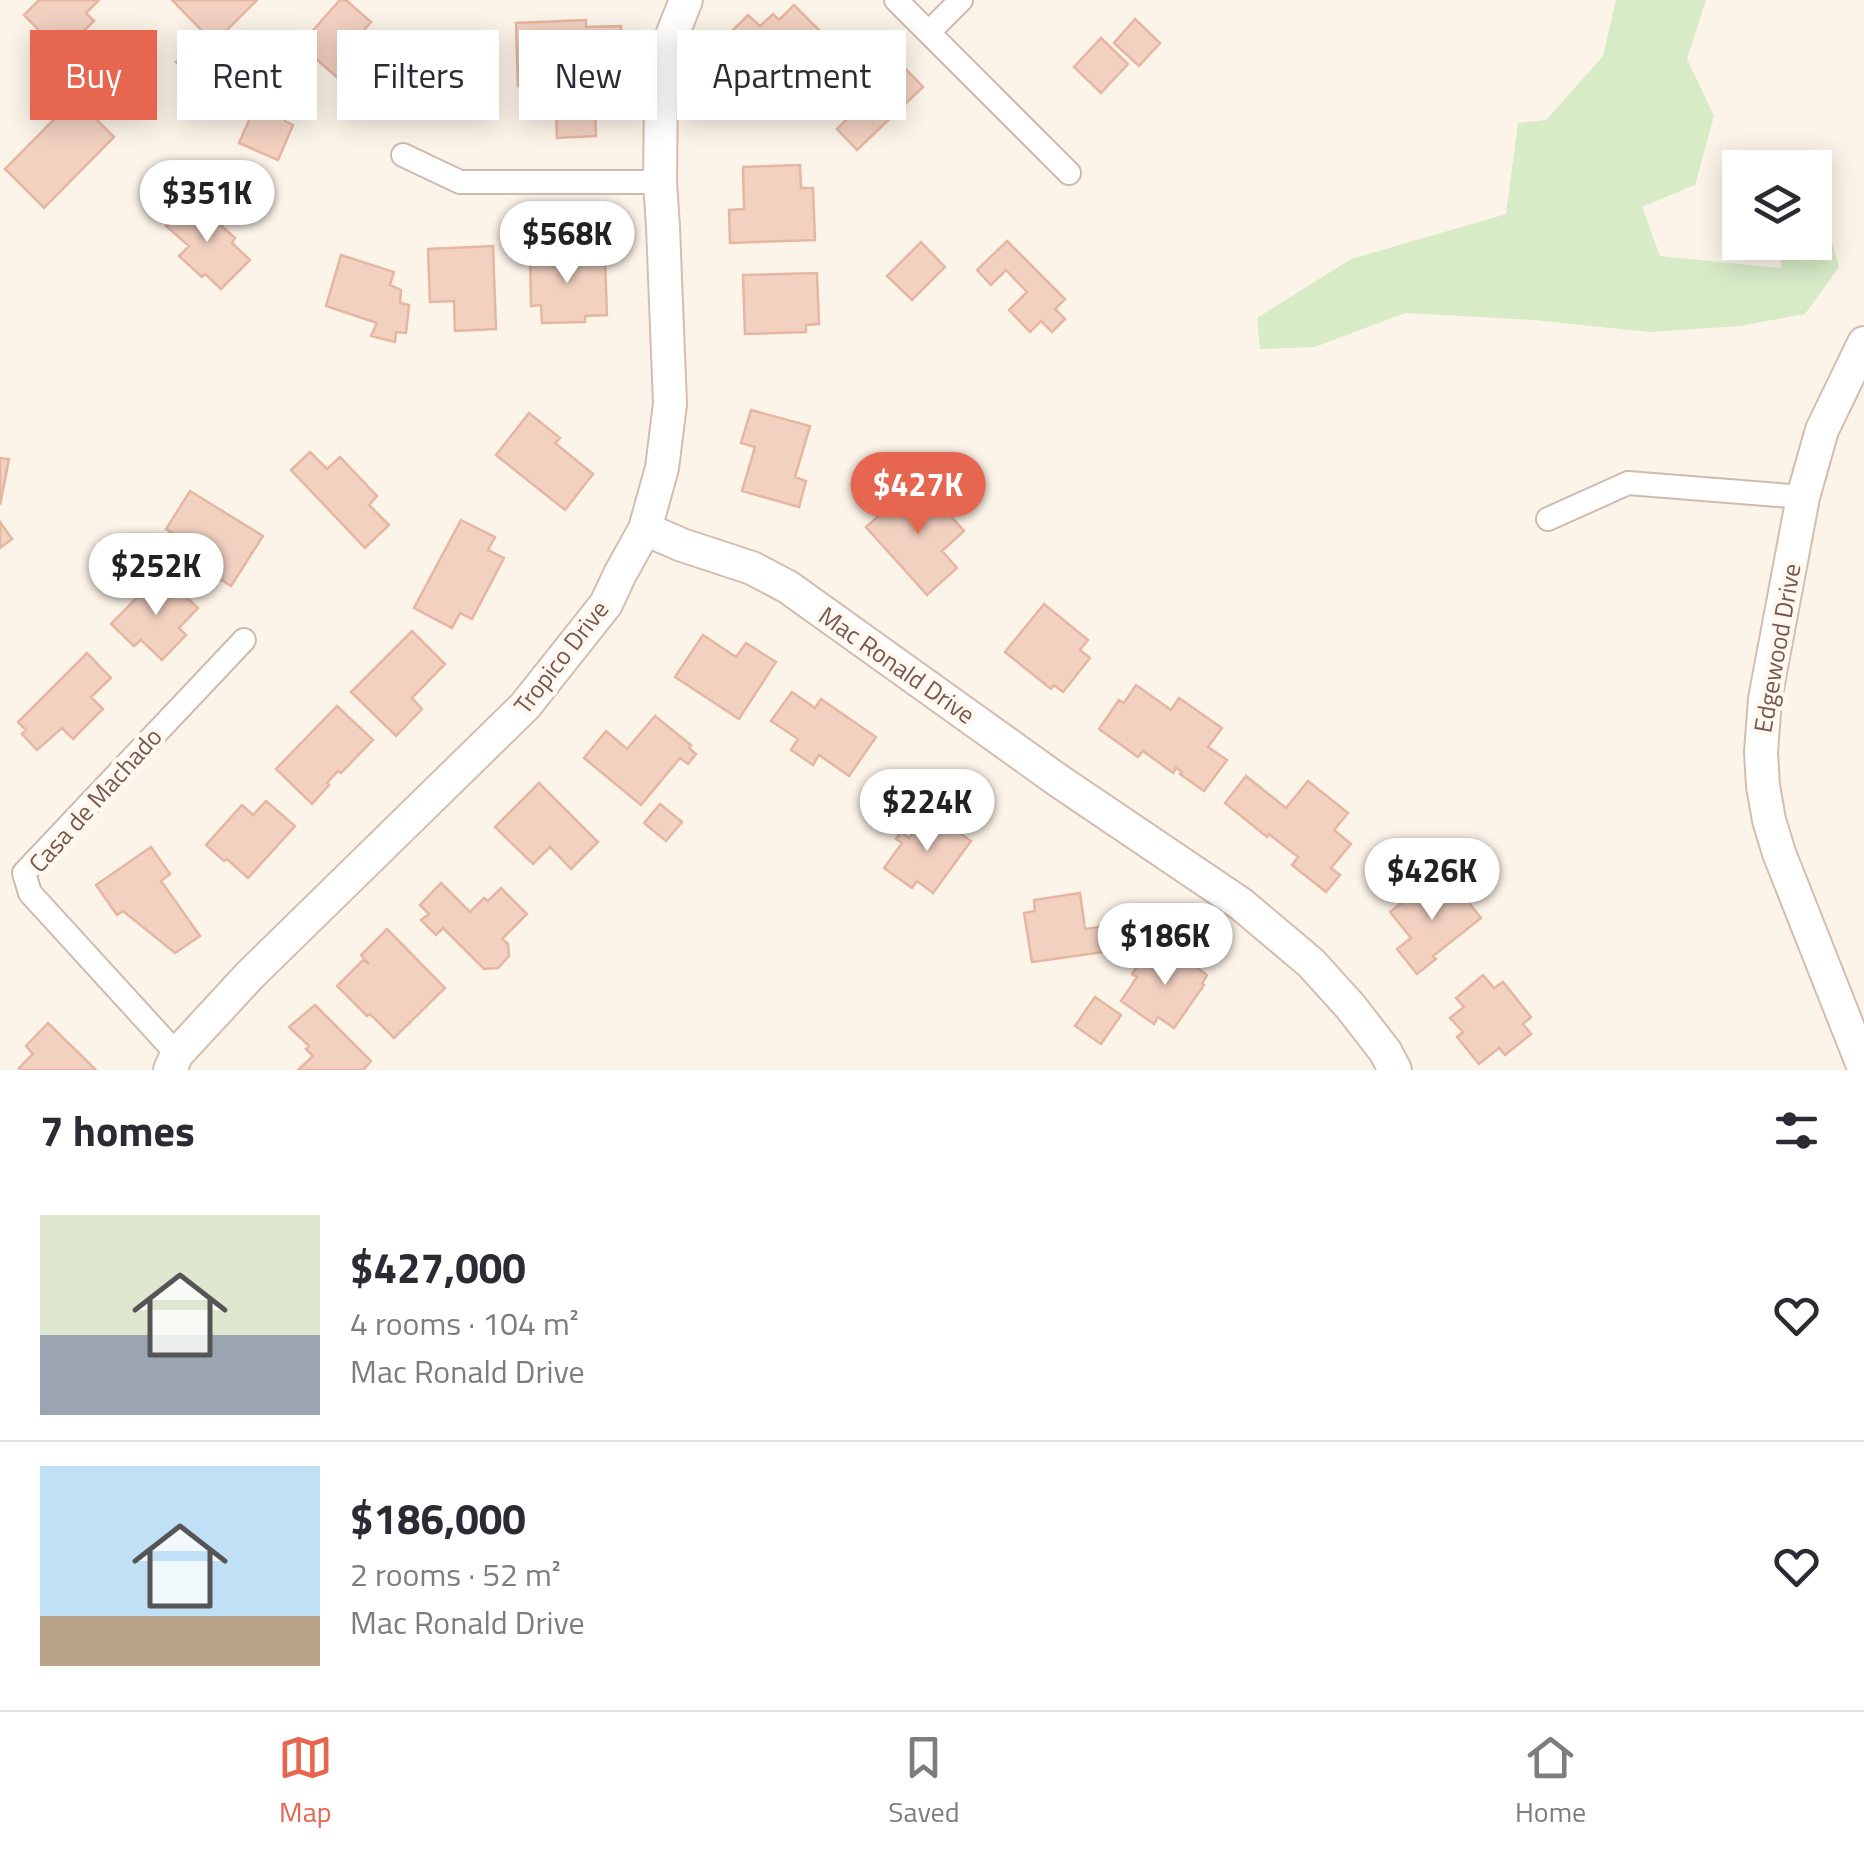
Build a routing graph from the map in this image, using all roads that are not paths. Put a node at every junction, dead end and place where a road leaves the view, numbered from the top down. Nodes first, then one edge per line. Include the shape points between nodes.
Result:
1 (686, 0) edge
2 (896, 0) edge
3 (961, 0) edge
4 (929, 32) junction
5 (404, 155) dead end
6 (1070, 174) dead end
7 (660, 182) junction
8 (1864, 343) edge
9 (1803, 497) junction
10 (1548, 518) dead end
11 (646, 530) junction
12 (244, 640) dead end
13 (174, 1062) edge
14 (1864, 1068) edge
15 (1395, 1070) edge

1 - 7 street, Tropico Drive via 669,43 661,94
2 - 4 street
3 - 4 street
4 - 6 street
5 - 7 street via 460,182
7 - 11 street, Tropico Drive via 670,404
8 - 9 street, Edgewood Drive via 1822,430
9 - 10 street via 1628,483
9 - 14 street, Edgewood Drive via 1765,699 1763,786 1779,853
11 - 13 street, Tropico Drive via 606,604 526,706 250,975
11 - 15 street, Mac Ronald Drive via 788,587 1241,904 1311,963
12 - 13 street, Casa de Machado via 24,873 30,893

